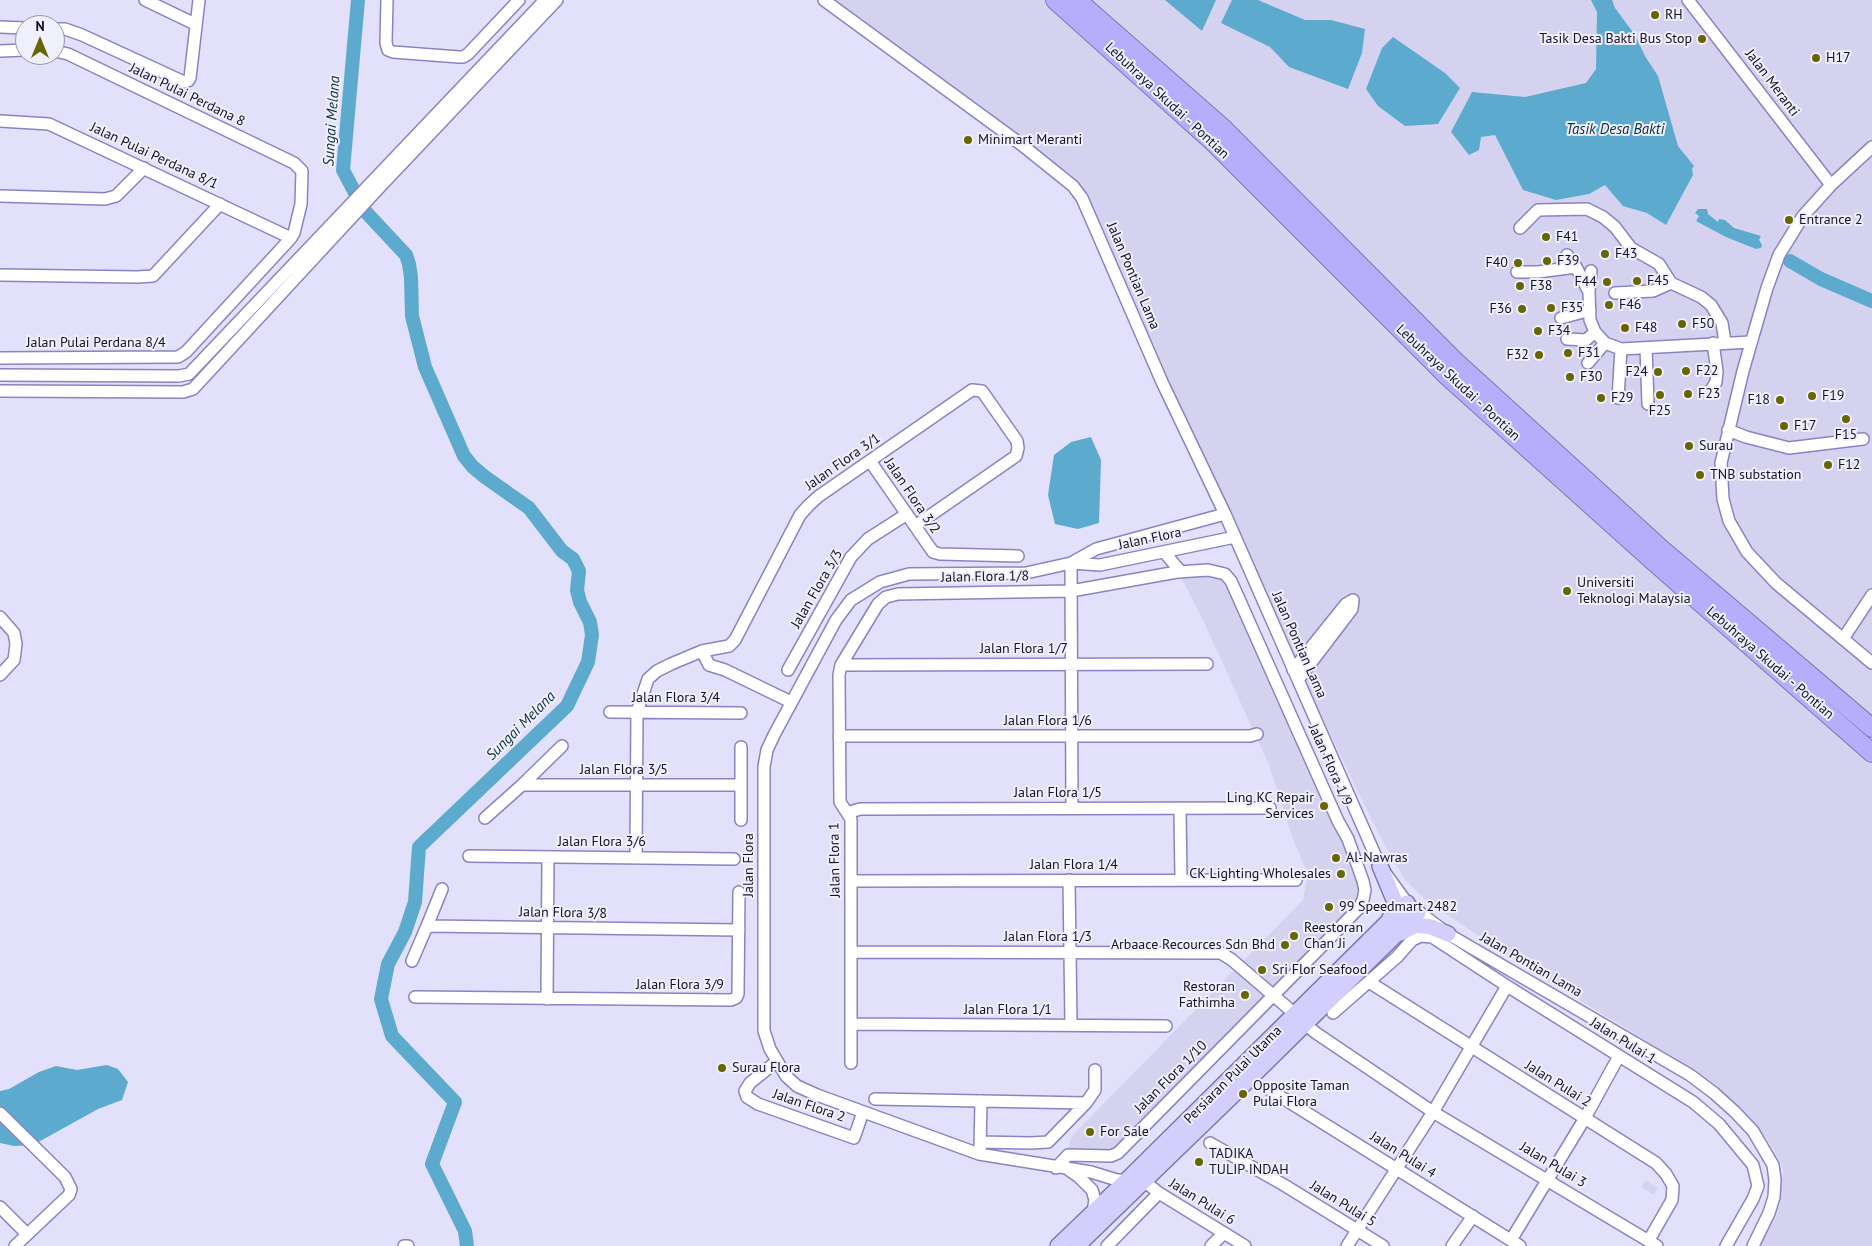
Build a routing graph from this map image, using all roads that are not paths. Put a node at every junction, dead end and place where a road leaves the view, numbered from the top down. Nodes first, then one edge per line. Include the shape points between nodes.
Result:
1 (145, 0) edge
2 (199, 0) edge
3 (387, 0) edge
4 (519, 0) edge
5 (545, 0) edge
6 (557, 0) edge
7 (824, 0) edge
8 (1055, 0) edge
9 (1078, 0) edge
10 (1688, 0) edge
11 (195, 24) junction
12 (0, 28) edge
13 (15, 28) edge
14 (65, 29) edge
15 (15, 50) edge
16 (0, 51) edge
17 (65, 53) edge
18 (0, 121) edge
19 (1872, 147) edge
20 (144, 168) junction
21 (1831, 185) junction
22 (374, 186) junction
23 (0, 196) edge
24 (220, 204) junction
25 (1520, 228) dead end
26 (291, 238) junction
27 (1567, 255) dead end
28 (1576, 267) junction
29 (1591, 271) dead end
30 (1517, 272) dead end
31 (0, 275) edge
32 (1671, 283) junction
33 (1589, 292) junction
34 (1615, 293) dead end
35 (1590, 310) junction
36 (1561, 318) dead end
37 (1595, 332) junction
38 (1567, 339) dead end
39 (1725, 342) junction
40 (1751, 342) junction
41 (1605, 343) junction
42 (1713, 343) junction
43 (1646, 348) junction
44 (1621, 349) junction
45 (0, 358) edge
46 (1588, 363) dead end
47 (0, 375) edge
48 (1711, 390) dead end
49 (0, 391) edge
50 (1618, 398) dead end
51 (1648, 404) dead end
52 (1728, 430) junction
53 (1863, 439) dead end
54 (870, 461) junction
55 (907, 514) junction
56 (1225, 514) junction
57 (915, 526) junction
58 (1235, 536) junction
59 (1190, 546) junction
60 (1164, 552) junction
61 (1018, 556) dead end
62 (1071, 563) junction
63 (1179, 568) junction
64 (1072, 591) junction
65 (898, 594) joint
66 (1872, 596) edge
67 (0, 617) edge
68 (1843, 639) junction
69 (702, 650) junction
70 (1872, 663) edge
71 (1072, 664) junction
72 (1207, 664) dead end
73 (841, 665) junction
74 (788, 670) dead end
75 (0, 675) edge
76 (1295, 675) junction
77 (791, 702) junction
78 (610, 712) dead end
79 (636, 712) junction
80 (741, 713) dead end
81 (1872, 728) edge
82 (1257, 734) dead end
83 (839, 736) junction
84 (1072, 736) junction
85 (562, 746) dead end
86 (741, 747) dead end
87 (1872, 753) edge
88 (522, 785) junction
89 (637, 785) junction
90 (741, 785) junction
91 (1072, 808) junction
92 (1180, 808) junction
93 (1270, 808) dead end
94 (847, 813) junction
95 (484, 818) dead end
96 (741, 820) dead end
97 (469, 856) dead end
98 (548, 857) junction
99 (636, 857) junction
100 (734, 859) dead end
101 (1380, 866) junction
102 (1069, 880) junction
103 (1181, 880) junction
104 (1296, 880) dead end
105 (851, 881) junction
106 (442, 889) dead end
107 (739, 892) dead end
108 (1413, 908) junction
109 (427, 926) junction
110 (547, 928) junction
111 (739, 930) junction
112 (1388, 932) junction
113 (1448, 934) junction
114 (851, 952) junction
115 (1070, 952) junction
116 (412, 961) dead end
117 (1369, 982) junction
118 (1507, 986) junction
119 (1273, 995) junction
120 (415, 997) dead end
121 (547, 999) junction
122 (1334, 1012) dead end
123 (1300, 1019) junction
124 (851, 1024) junction
125 (1071, 1025) junction
126 (1166, 1026) dead end
127 (1471, 1047) junction
128 (1619, 1056) junction
129 (776, 1062) junction
130 (851, 1063) dead end
131 (1095, 1070) dead end
132 (1270, 1090) dead end
133 (875, 1099) dead end
134 (981, 1101) junction
135 (1086, 1103) junction
136 (863, 1112) junction
137 (1433, 1112) junction
138 (0, 1113) edge
139 (1585, 1118) junction
140 (1210, 1143) dead end
141 (980, 1148) junction
142 (1056, 1168) junction
143 (1395, 1169) junction
144 (1068, 1170) junction
145 (1548, 1179) junction
146 (1127, 1180) junction
147 (1144, 1181) junction
148 (1159, 1193) junction
149 (0, 1206) edge
150 (1093, 1212) junction
151 (1473, 1216) junction
152 (1357, 1230) junction
153 (1224, 1233) junction
154 (27, 1234) junction
155 (1516, 1243) edge
156 (1653, 1243) edge
157 (15, 1246) edge
158 (1058, 1246) edge
159 (1077, 1246) edge
160 (1107, 1246) edge
161 (1211, 1246) edge
162 (1245, 1246) edge
163 (1347, 1246) edge
164 (1383, 1246) edge
165 (1452, 1246) edge
166 (1726, 1246) edge
167 (1753, 1246) edge

1 - 11 street
2 - 11 street
3 - 4 street via 388,50 463,57
5 - 22 street
6 - 22 street
7 - 56 street, Jalan Pontian Lama via 1022,145 1078,192
8 - 87 highway, Lebuhraya Skudai - Pontian via 1212,141 1446,374
9 - 81 highway, Lebuhraya Skudai - Pontian via 1224,128 1456,362 1658,546
10 - 21 street, Jalan Meranti
11 - 14 street via 190,78 184,82
12 - 13 street
15 - 16 street
17 - 26 street, Jalan Pulai Perdana 8 via 294,163 302,171 300,204
18 - 20 street, Jalan Pulai Perdana 8/1 via 50,124
19 - 21 street
20 - 23 street via 116,196 105,199
20 - 24 street, Jalan Pulai Perdana 8/1
21 - 40 street via 1803,216 1773,268
22 - 47 street via 351,202 184,376
22 - 49 street via 356,213 190,391
24 - 26 street, Jalan Pulai Perdana 8/1
24 - 31 street via 153,276
25 - 32 street via 1538,210 1587,209 1603,217 1631,248 1659,264
26 - 45 street, Jalan Pulai Perdana 8/4 via 178,357
27 - 28 street
28 - 30 street
28 - 33 street
29 - 33 street
32 - 34 street via 1652,291
32 - 39 street via 1711,304 1722,323
33 - 35 street
35 - 36 street
35 - 37 street
37 - 38 street via 1586,340
37 - 41 street
39 - 40 street
39 - 42 street
40 - 52 street
41 - 44 street
41 - 46 street
42 - 43 street
42 - 48 street via 1717,371
43 - 44 street
43 - 51 street
44 - 50 street
52 - 53 street via 1789,448
52 - 68 street via 1721,463 1723,500 1729,521 1747,552 1776,583
54 - 55 street, Jalan Flora 3/2
54 - 57 street, Jalan Flora 3/1 via 972,390 982,391 1017,441 1016,456
54 - 69 street, Jalan Flora 3/1 via 819,496 800,515 735,640 729,646
55 - 57 street, Jalan Flora 3/2
55 - 74 street, Jalan Flora 3/3 via 868,539 851,557
56 - 58 street, Jalan Pontian Lama
56 - 62 street, Jalan Flora via 1096,549
57 - 61 street, Jalan Flora 3/2 via 933,552
58 - 59 street, Jalan Flora
58 - 76 street, Jalan Pontian Lama
59 - 60 street, Jalan Flora
59 - 63 street via 1179,556
60 - 62 street, Jalan Flora via 1100,565
60 - 63 street
62 - 64 street
62 - 77 street, Jalan Flora via 1026,573 909,574 880,582 851,600 836,620
63 - 64 street, Jalan Flora 1/9
63 - 119 street, Jalan Flora 1/9 via 1225,574 1231,581 1348,839 1365,890 1358,908
64 - 65 street, Jalan Flora 1/8
64 - 71 street
65 - 73 street, Jalan Flora 1 via 886,597 878,604
66 - 68 street
67 - 75 street via 14,633 16,644 14,660
68 - 70 street
69 - 77 street via 709,665
69 - 79 street, Jalan Flora 3/1 via 657,671 648,679
71 - 72 street, Jalan Flora 1/7
71 - 73 street, Jalan Flora 1/7
71 - 84 street
73 - 83 street, Jalan Flora 1
76 - 76 street via 1346,604 1353,600 1352,609
76 - 101 street, Jalan Pontian Lama
77 - 129 street, Jalan Flora via 767,750 764,767 764,1031
78 - 79 street, Jalan Flora 3/4
79 - 80 street, Jalan Flora 3/4
79 - 89 street
82 - 84 street, Jalan Flora 1/6
83 - 84 street, Jalan Flora 1/6
83 - 94 street, Jalan Flora 1 via 840,802
84 - 91 street
85 - 88 street
86 - 90 street
88 - 89 street, Jalan Flora 3/5
88 - 95 street
89 - 90 street, Jalan Flora 3/5
89 - 99 street
90 - 96 street
91 - 92 street, Jalan Flora 1/5
91 - 94 street, Jalan Flora 1/5 via 860,809
92 - 93 street, Jalan Flora 1/5
92 - 103 street
94 - 105 street, Jalan Flora 1 via 851,819
97 - 98 street, Jalan Flora 3/6
98 - 99 street, Jalan Flora 3/6
98 - 110 street
99 - 100 street, Jalan Flora 3/6
101 - 108 street, Jalan Pontian Lama
101 - 112 main road via 1395,902
102 - 103 street, Jalan Flora 1/4
102 - 105 street, Jalan Flora 1/4
102 - 115 street
103 - 104 street, Jalan Flora 1/4
105 - 114 street, Jalan Flora 1
106 - 109 street
107 - 111 street, Jalan Flora 3/9
108 - 112 main road, Persiaran Pulai Utama
108 - 113 street, Jalan Pontian Lama
109 - 110 street, Jalan Flora 3/8
109 - 116 street
110 - 111 street, Jalan Flora 3/8
110 - 121 street
111 - 121 street, Jalan Flora 3/9 via 736,998
112 - 113 main road via 1416,925
112 - 123 main road, Persiaran Pulai Utama
113 - 167 street, Jalan Pontian Lama via 1690,1075 1735,1112 1753,1131 1773,1165 1774,1197 1770,1213
114 - 115 street, Jalan Flora 1/3
114 - 124 street, Jalan Flora 1
115 - 119 street, Jalan Flora 1/3 via 1221,953
115 - 125 street
117 - 118 street, Jalan Pulai 1 via 1412,940 1425,936 1432,937
117 - 122 street, Jalan Pulai 1
117 - 127 street, Jalan Pulai 2
118 - 127 street
118 - 128 street, Jalan Pulai 1
119 - 123 street, Jalan Pulai 3
119 - 142 street, Jalan Flora 1/10 via 1118,1153 1111,1156 1068,1155
120 - 121 street
123 - 137 street, Jalan Pulai 3
123 - 146 main road, Persiaran Pulai Utama
123 - 147 main road, Persiaran Pulai Utama
124 - 125 street, Jalan Flora 1/1
124 - 130 street, Jalan Flora 1
125 - 126 street, Jalan Flora 1/1
127 - 137 street
127 - 139 street, Jalan Pulai 2
128 - 139 street
128 - 166 street, Jalan Pulai 1 via 1693,1102 1718,1124 1753,1165 1758,1186
129 - 136 street, Jalan Flora via 797,1086
129 - 136 street, Jalan Flora 2 via 745,1091 758,1104 854,1138
131 - 135 street via 1095,1090
132 - 143 street, Jalan Pulai 4
133 - 134 street
134 - 135 street
134 - 141 street
135 - 141 street via 1048,1142
136 - 141 street, Jalan Flora
137 - 143 street
137 - 145 street, Jalan Pulai 3
138 - 154 street via 65,1177 71,1189 69,1195
139 - 145 street
139 - 156 street, Jalan Pulai 2 via 1656,1163 1670,1180 1672,1200
140 - 152 street, Jalan Pulai 5
141 - 142 street, Jalan Flora
142 - 144 street, Jalan Flora
143 - 151 street, Jalan Pulai 4
143 - 152 street
144 - 146 street, Jalan Flora
144 - 150 street, Jalan Flora via 1092,1190 1095,1200
145 - 155 street
145 - 156 street, Jalan Pulai 3
146 - 150 main road, Persiaran Pulai Utama
147 - 148 street, Jalan Pulai 6
147 - 159 main road, Persiaran Pulai Utama
148 - 153 street, Jalan Pulai 6
148 - 160 street
149 - 154 street
150 - 158 main road, Persiaran Pulai Utama
151 - 155 street, Jalan Pulai 4
151 - 165 street
152 - 163 street
152 - 164 street, Jalan Pulai 5
153 - 161 street
153 - 162 street, Jalan Pulai 6
154 - 157 street

